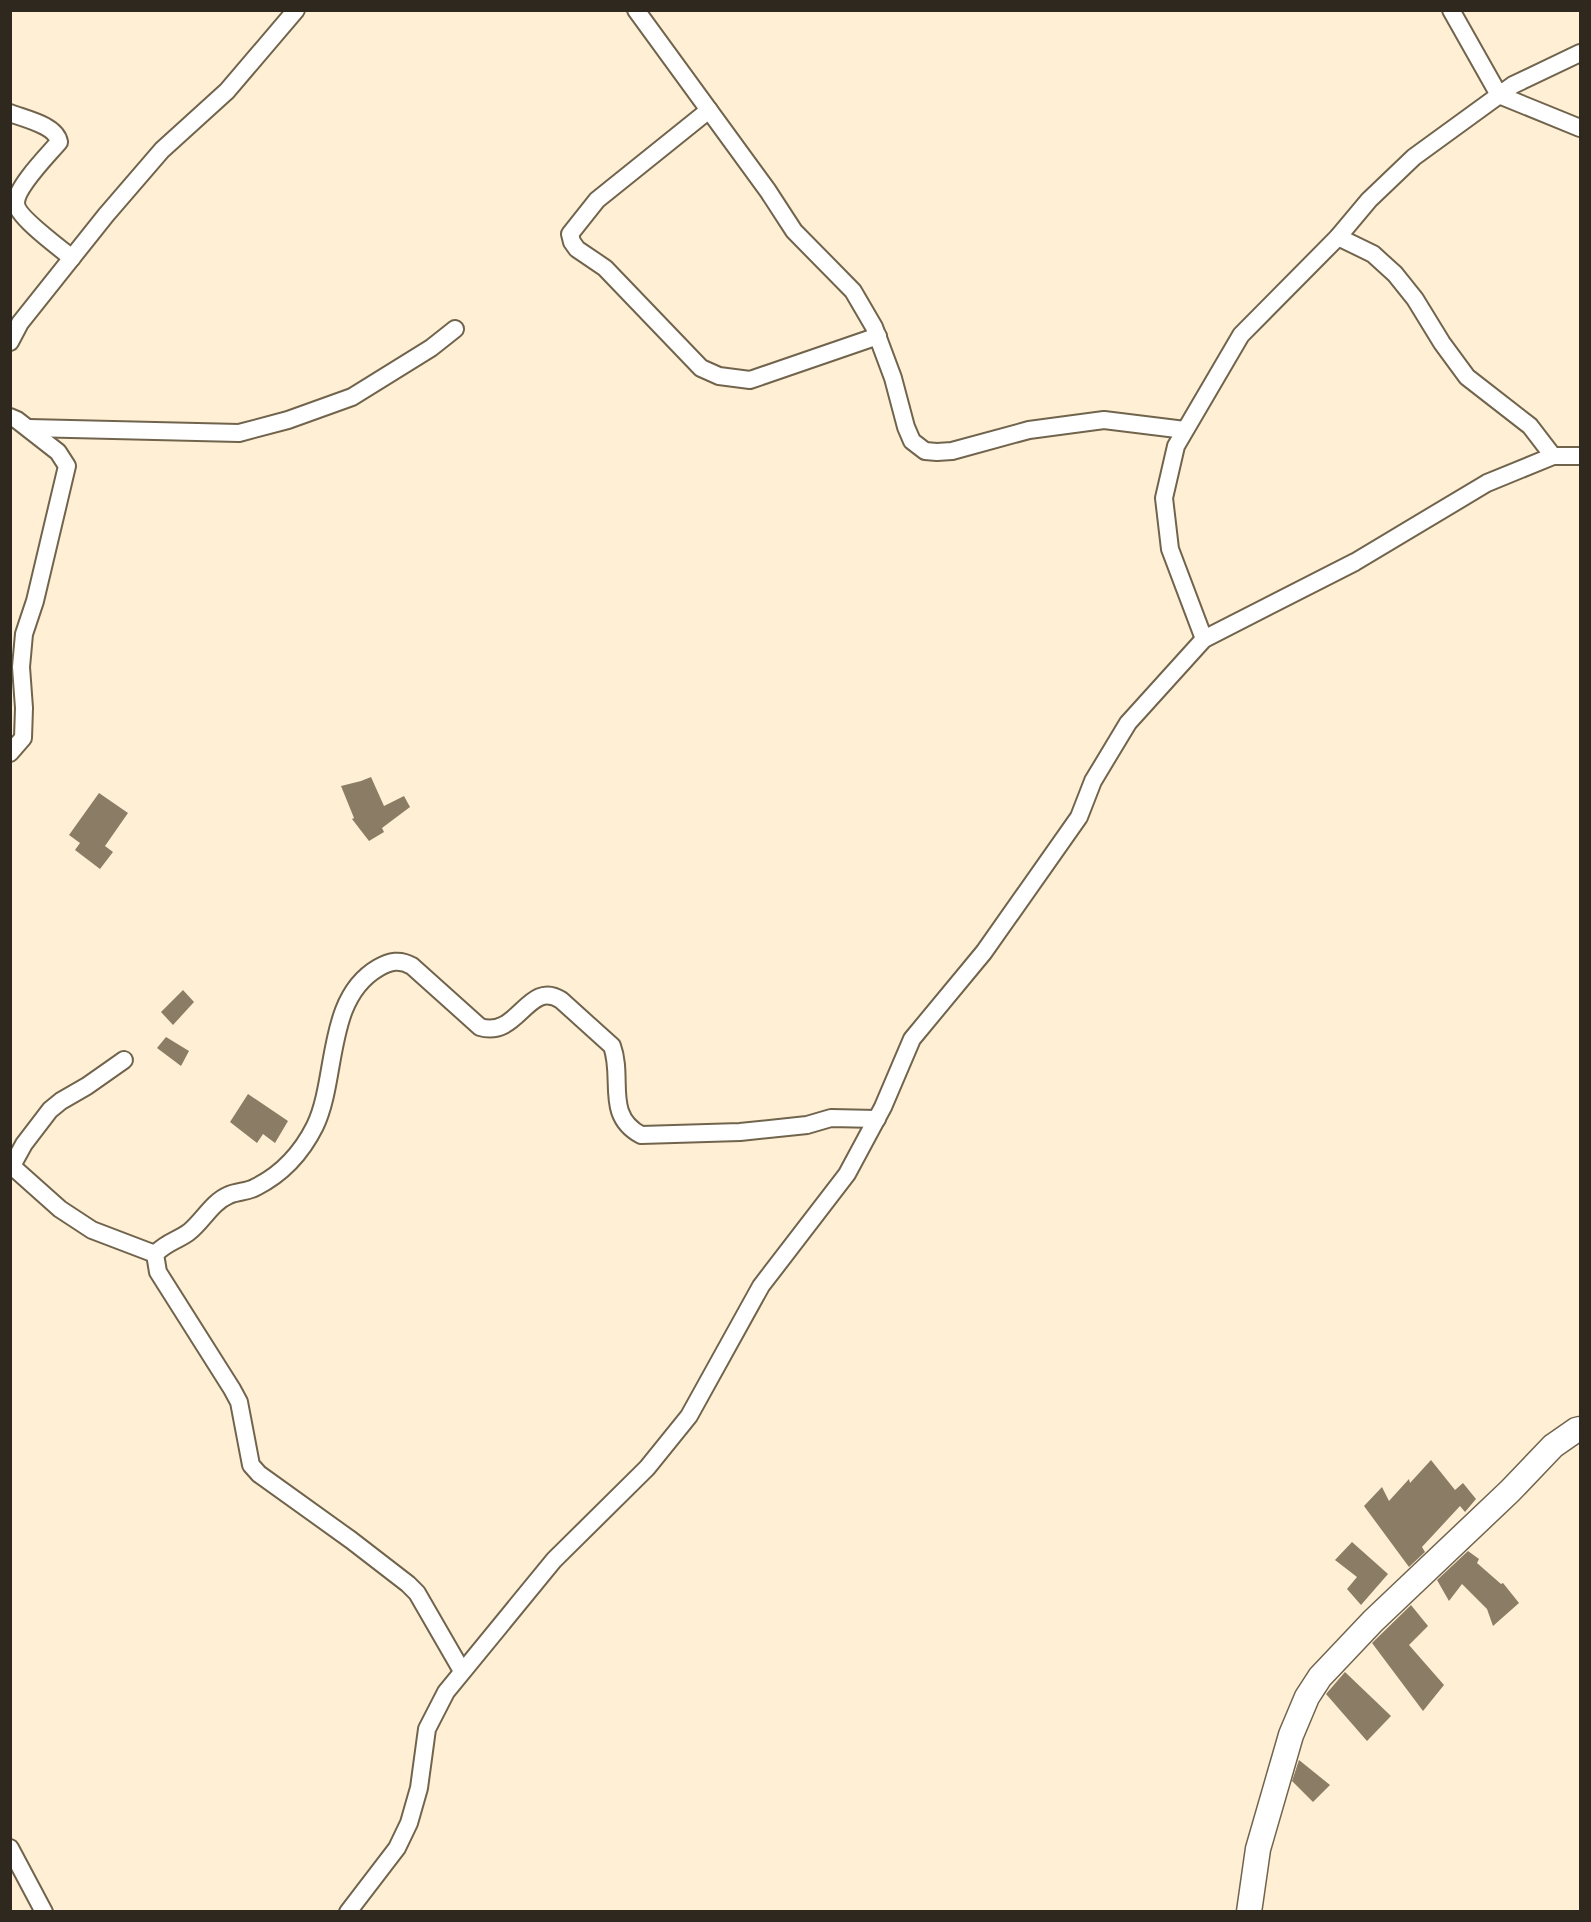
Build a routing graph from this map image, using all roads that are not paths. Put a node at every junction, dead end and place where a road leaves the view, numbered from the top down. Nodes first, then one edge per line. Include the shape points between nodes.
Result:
1 (296, 10) edge
2 (636, 10) edge
3 (1451, 10) edge
4 (1581, 52) edge
5 (1499, 95) junction
6 (709, 110) junction
7 (10, 113) edge
8 (1581, 128) edge
9 (1338, 237) junction
10 (72, 258) junction
11 (455, 329) dead end
12 (878, 336) junction
13 (10, 342) edge
14 (10, 417) edge
15 (29, 428) junction
16 (1185, 430) junction
17 (1553, 456) junction
18 (1581, 456) edge
19 (1204, 639) junction
20 (10, 753) edge
21 (124, 1060) dead end
22 (877, 1119) junction
23 (12, 1163) edge
24 (155, 1254) junction
25 (1581, 1429) edge
26 (462, 1671) junction
27 (10, 1848) edge
28 (44, 1911) edge
29 (348, 1911) edge
30 (1249, 1911) edge

1 - 10 street via 227,91 162,150
2 - 6 street
3 - 5 street
4 - 5 street
5 - 8 street
5 - 9 street via 1413,157
6 - 12 street via 794,231 854,291
6 - 12 street via 597,200 570,234 577,249 605,268 701,368 719,376 750,380
7 - 10 street via 50,129 58,138 59,142 33,171 16,202 21,214
9 - 16 street via 1242,335
9 - 17 street via 1373,254 1395,274 1467,377 1530,426
10 - 13 street via 20,323
11 - 15 street via 352,397 239,433
12 - 16 street via 906,427 912,441 925,451 952,451 1029,430 1104,420
14 - 15 street
15 - 20 street via 58,452 67,466 24,634 22,738
16 - 19 street via 1176,446 1164,498 1170,549
17 - 18 street
17 - 19 street via 1487,483 1355,562
19 - 22 street via 1128,723 1093,781 1079,817 984,952 912,1039
21 - 23 street via 50,1110
22 - 24 street via 831,1118 807,1125 740,1132 641,1135 630,1129 618,1108 612,1047 554,995 544,994 509,1023 489,1030 480,1027 412,966 395,961 373,971 347,1002 316,1124 287,1166 254,1188 218,1201 189,1232 164,1244
22 - 26 street via 846,1174 761,1286 689,1416 646,1468 554,1560
23 - 24 street via 60,1209 92,1230
24 - 26 street via 158,1272 239,1402 251,1465 408,1584
25 - 30 street via 1553,1446 1320,1677 1291,1735 1258,1849
26 - 29 street via 427,1729 419,1788 409,1823 397,1848
27 - 28 street

